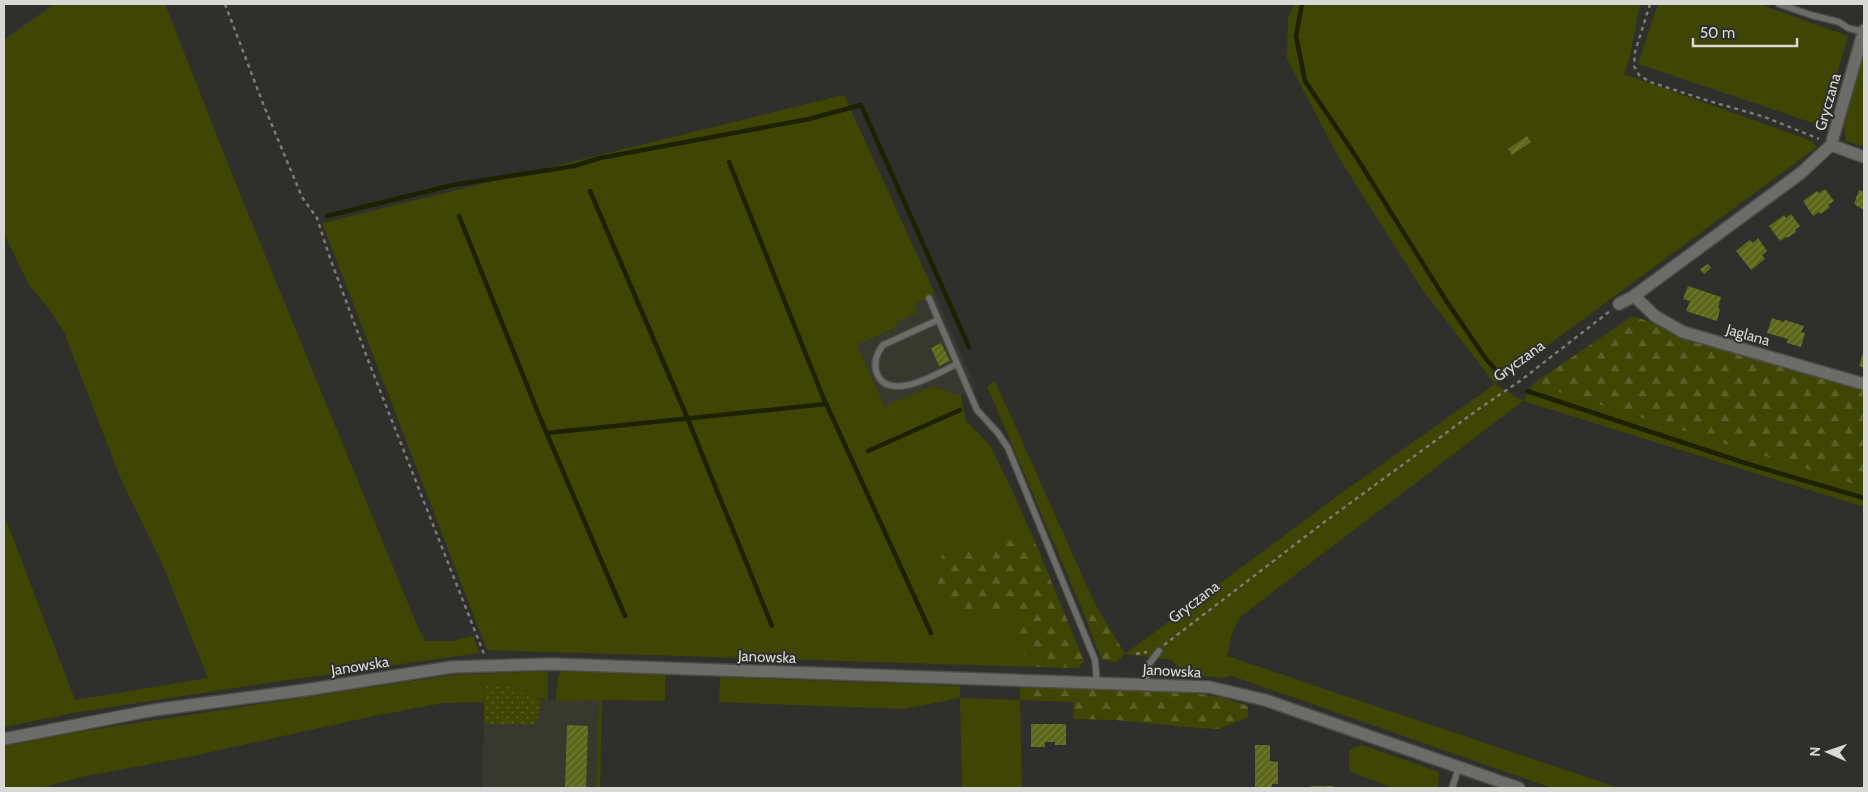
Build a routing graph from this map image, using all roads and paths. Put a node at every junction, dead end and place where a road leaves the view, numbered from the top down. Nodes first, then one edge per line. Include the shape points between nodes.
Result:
1 (225, 4) edge
2 (1650, 4) edge
3 (1779, 4) edge
4 (1864, 31) edge
5 (1831, 145) junction
6 (1864, 157) edge
7 (1634, 296) junction
8 (929, 298) dead end
9 (1619, 304) joint
10 (938, 320) junction
11 (957, 364) junction
12 (1864, 384) edge
13 (1159, 651) joint
14 (484, 666) junction
15 (1097, 682) junction
16 (1145, 684) junction
17 (4, 739) edge
18 (1459, 767) junction
19 (1452, 788) edge
20 (1519, 788) edge

1 - 14 path via 302,197 317,218 368,360 484,652
2 - 5 path via 1635,52 1634,66 1638,75 1650,82 1765,117
3 - 4 lane
4 - 5 street, Gryczana
5 - 6 street
5 - 7 street, Gryczana via 1801,173
7 - 9 street, Gryczana
7 - 12 street, Jaglana via 1655,316 1683,332
8 - 10 lane
9 - 13 path, Gryczana via 1520,381 1316,529
10 - 11 lane
10 - 11 lane via 883,345 875,362 878,375 888,385 898,388
11 - 15 lane via 977,410 1008,448 1095,660
13 - 16 lane via 1149,664
14 - 15 street, Janowska via 538,664
14 - 17 street, Janowska via 452,667 154,710
15 - 16 street, Janowska
16 - 18 street, Janowska via 1209,687 1266,700
18 - 19 lane
18 - 20 street, Janowska

